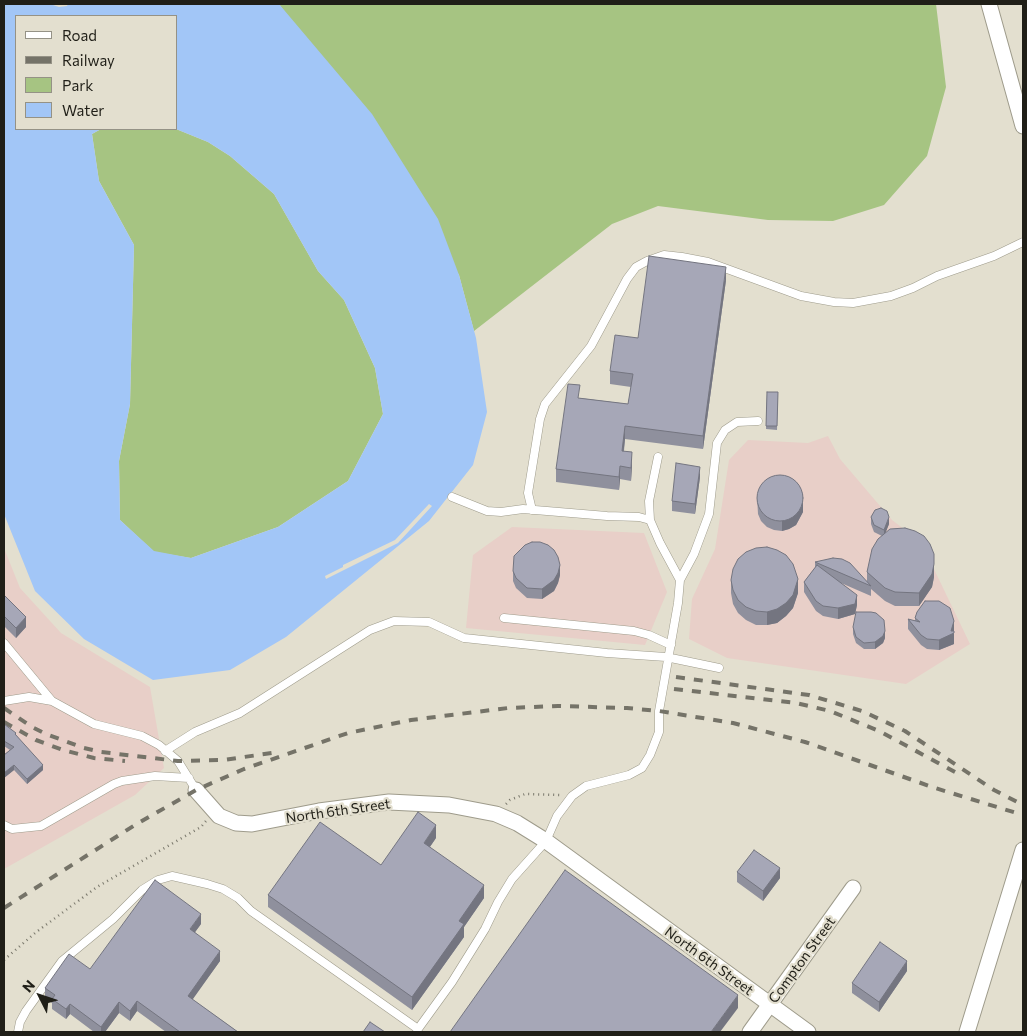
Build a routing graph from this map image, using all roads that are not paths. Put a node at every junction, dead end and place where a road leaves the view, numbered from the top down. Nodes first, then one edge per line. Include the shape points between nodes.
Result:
1 (989, 4) edge
2 (1023, 126) edge
3 (1023, 242) edge
4 (758, 420) dead end
5 (658, 457) dead end
6 (452, 497) dead end
7 (532, 510) junction
8 (650, 520) junction
9 (680, 580) junction
10 (504, 618) dead end
11 (4, 643) edge
12 (671, 645) junction
13 (669, 657) junction
14 (719, 668) dead end
15 (4, 701) edge
16 (52, 701) junction
17 (165, 750) junction
18 (192, 784) junction
19 (4, 825) edge
20 (546, 841) junction
21 (1023, 850) edge
22 (853, 888) dead end
23 (769, 1005) junction
24 (418, 1031) edge
25 (18, 1032) edge
26 (750, 1032) edge
27 (808, 1032) edge
28 (967, 1032) edge

1 - 2 street
3 - 7 lane via 891,296 853,303 801,296 708,262 682,257 664,255 636,267 591,346 545,404 528,493
4 - 9 lane via 737,422 725,430 717,443 709,514
5 - 8 lane via 649,501
6 - 7 lane via 487,511
7 - 8 lane
8 - 9 lane
9 - 12 lane
10 - 12 lane via 634,631
11 - 16 lane
12 - 13 lane
13 - 14 lane
13 - 17 lane via 464,638 429,622 394,621 370,630 240,713 195,732
13 - 20 lane via 659,711 659,732 642,768 586,786 572,796 557,816
15 - 16 lane via 28,697
16 - 17 lane, North 6th Street via 94,724 142,736
17 - 18 lane, North 6th Street via 178,762
18 - 19 lane via 154,776 122,781 41,826 12,829
18 - 20 street, North 6th Street via 219,816 231,821 252,824 389,802 449,805 496,814
20 - 23 street, North 6th Street
20 - 24 lane via 512,879 485,929
21 - 28 street
22 - 23 street, Compton Street
23 - 26 street, Compton Street
23 - 27 street, North 6th Street
24 - 25 lane via 251,911 238,898 223,889 172,876 142,890 62,961 26,1011

